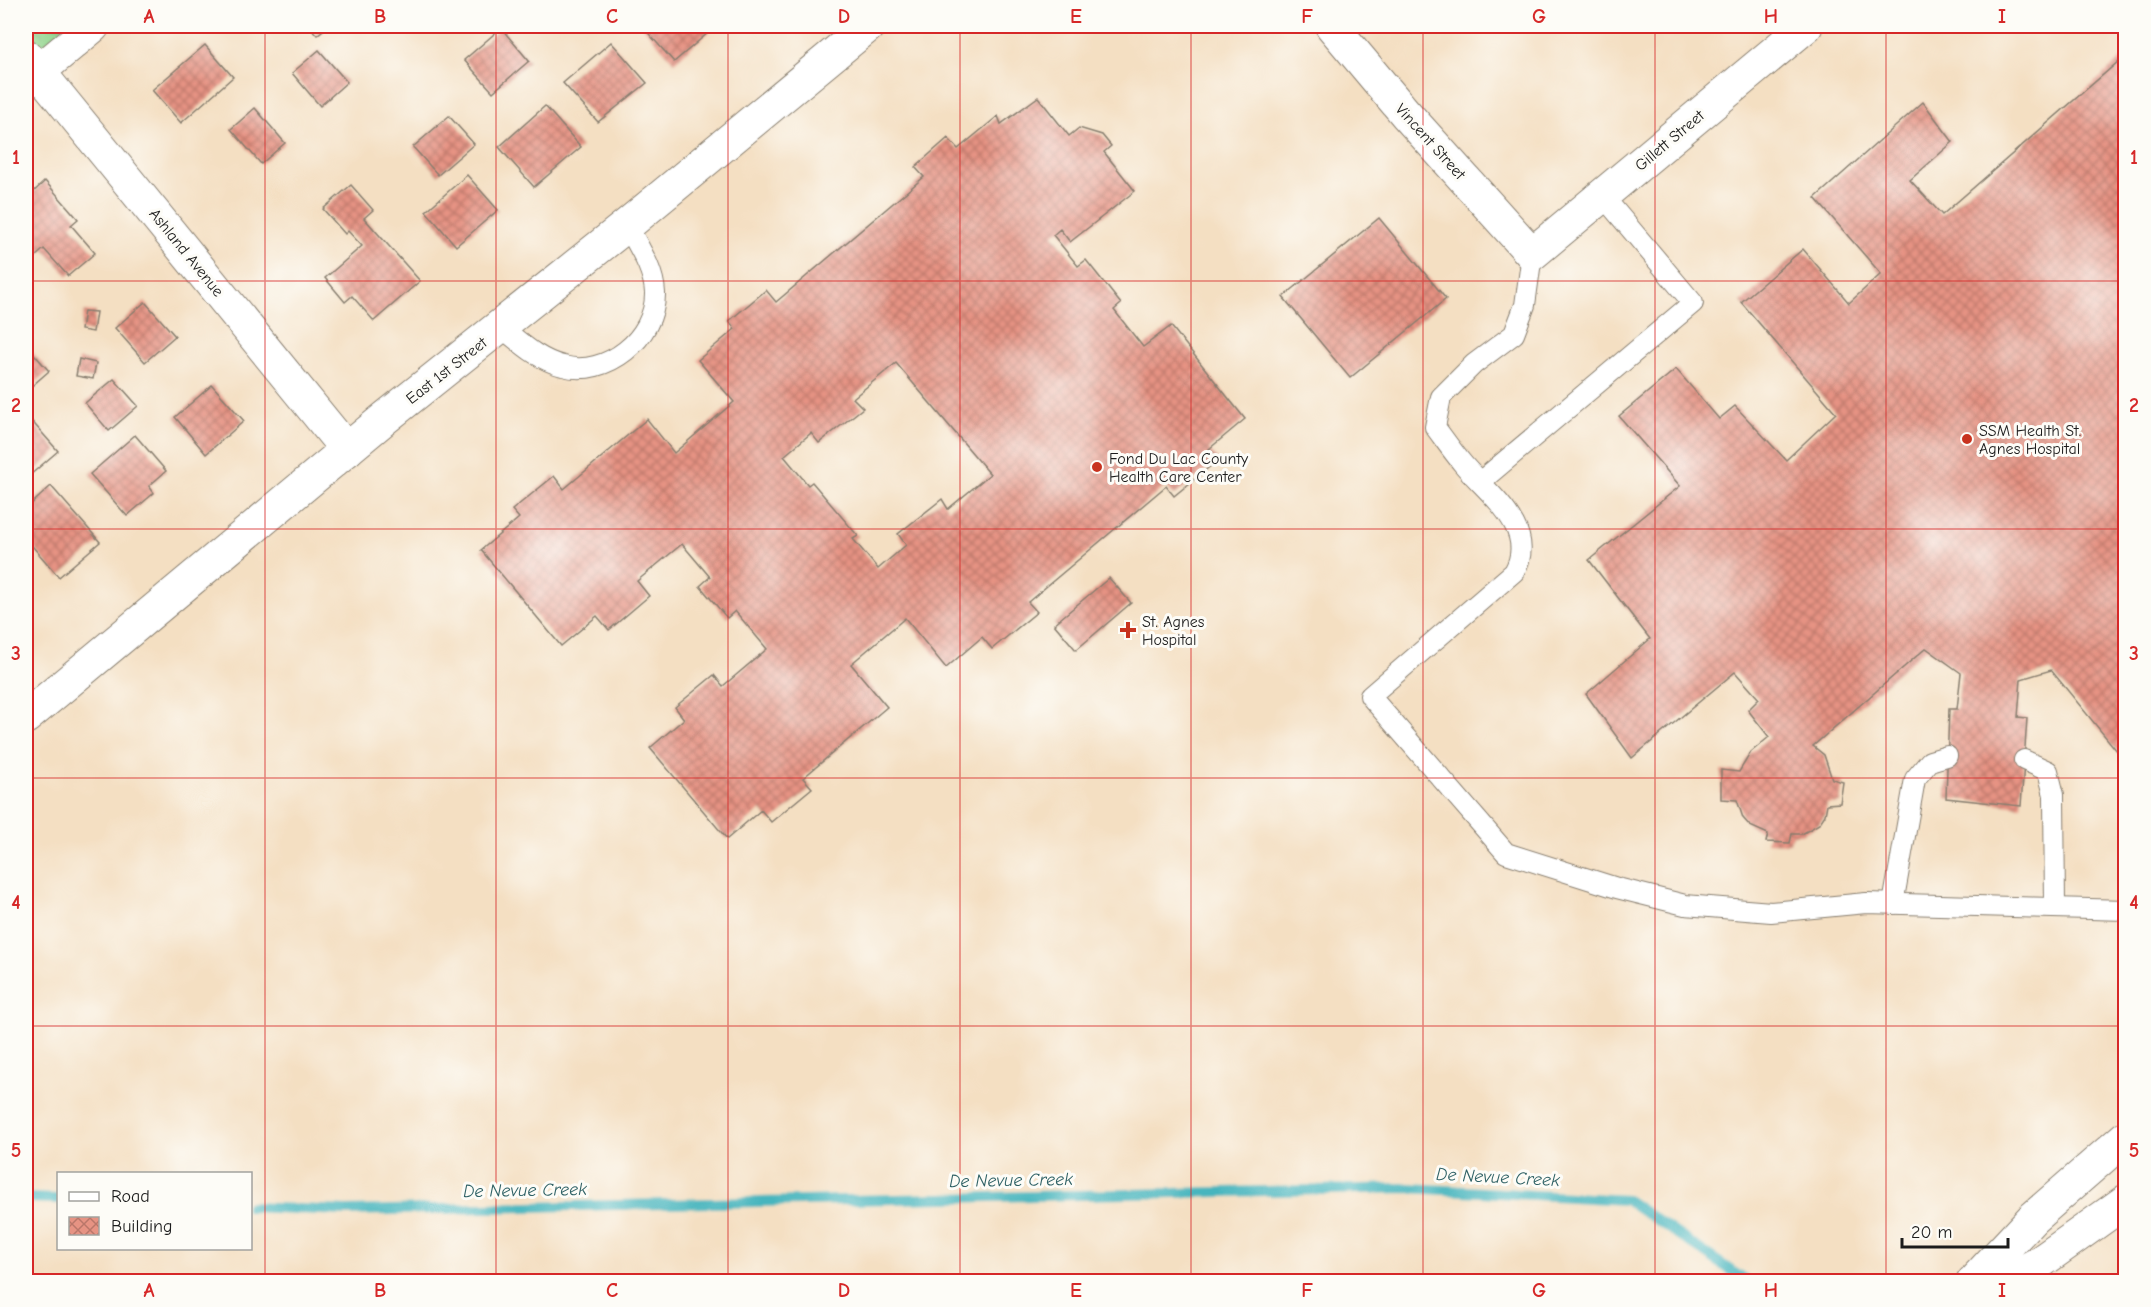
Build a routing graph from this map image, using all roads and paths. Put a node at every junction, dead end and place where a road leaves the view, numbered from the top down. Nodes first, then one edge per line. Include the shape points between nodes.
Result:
1 (93, 26) edge
2 (868, 26) edge
3 (1332, 26) edge
4 (1806, 26) edge
5 (30, 69) edge
6 (1602, 195) junction
7 (627, 225) junction
8 (1532, 254) junction
9 (501, 327) junction
10 (347, 450) junction
11 (1480, 482) junction
12 (26, 717) edge
13 (1947, 756) dead end
14 (2024, 760) dead end
15 (1893, 904) junction
16 (2055, 907) junction
17 (2126, 910) edge
18 (2126, 1137) edge
19 (2126, 1201) edge
20 (1973, 1281) edge
21 (2005, 1281) edge

1 - 5 street
2 - 7 street, East 1st Street
3 - 8 street, Vincent Street
4 - 6 street, Gillett Street
5 - 10 street, Ashland Avenue
6 - 8 street, Gillett Street
6 - 11 lane via 1693,303
7 - 9 street, East 1st Street
7 - 9 lane via 651,272 655,293 647,329 634,343 598,365 579,369 546,361
8 - 11 lane via 1525,305 1514,334 1474,364 1441,397 1435,427
9 - 10 street, East 1st Street
10 - 12 street, East 1st Street
11 - 15 lane via 1509,513 1520,536 1522,558 1515,572 1370,696 1506,853 1685,905 1771,912
13 - 15 lane via 1930,761 1915,779
14 - 16 lane via 2048,771 2054,795
15 - 16 lane
16 - 17 lane
18 - 20 street via 2033,1218
19 - 21 street via 2039,1263

